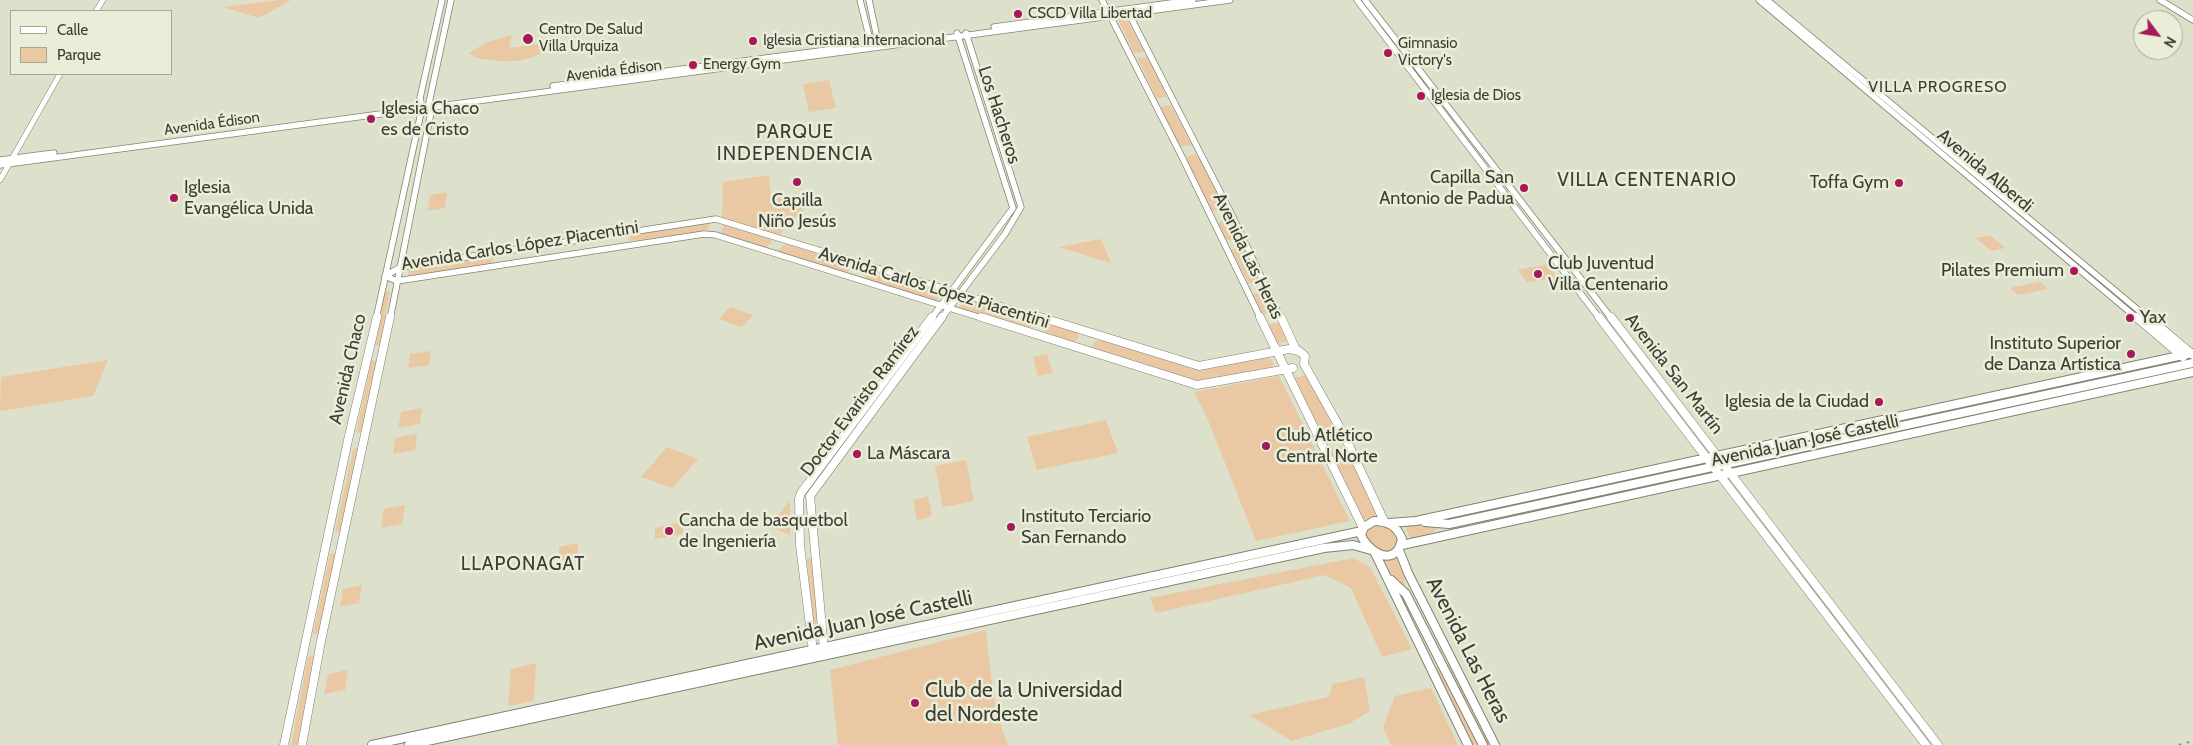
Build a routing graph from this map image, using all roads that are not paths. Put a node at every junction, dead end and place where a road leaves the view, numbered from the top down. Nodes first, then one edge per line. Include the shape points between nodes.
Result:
1 (442, 0) edge
2 (451, 0) edge
3 (860, 0) edge
4 (869, 0) edge
5 (1102, 0) edge
6 (1107, 0) edge
7 (1193, 0) edge
8 (1230, 0) edge
9 (1357, 0) edge
10 (1365, 0) edge
11 (1759, 0) edge
12 (1767, 0) edge
13 (2160, 0) edge
14 (2168, 0) edge
15 (1127, 11) junction
16 (1111, 13) junction
17 (2193, 15) edge
18 (2193, 20) edge
19 (966, 33) junction
20 (958, 34) junction
21 (878, 45) junction
22 (871, 46) junction
23 (59, 75) edge
24 (431, 105) junction
25 (421, 106) junction
26 (0, 160) edge
27 (11, 161) junction
28 (0, 165) edge
29 (0, 180) edge
30 (1013, 208) joint
31 (1022, 208) joint
32 (399, 268) junction
33 (385, 276) junction
34 (397, 281) junction
35 (951, 292) junction
36 (960, 294) junction
37 (945, 307) junction
38 (1299, 351) junction
39 (2182, 356) junction
40 (1284, 360) junction
41 (2193, 361) edge
42 (1304, 364) junction
43 (1717, 456) junction
44 (1706, 458) junction
45 (1723, 464) junction
46 (1713, 467) junction
47 (1729, 473) junction
48 (1720, 475) junction
49 (1416, 521) junction
50 (1386, 522) junction
51 (1449, 524) junction
52 (1362, 530) junction
53 (1424, 539) junction
54 (1400, 547) junction
55 (1373, 552) junction
56 (1408, 573) junction
57 (1386, 576) junction
58 (1406, 594) junction
59 (819, 652) junction
60 (284, 745) edge
61 (302, 745) edge
62 (372, 745) edge
63 (409, 745) edge
64 (1468, 745) edge
65 (1483, 745) edge
66 (1495, 745) edge
67 (1926, 745) edge
68 (1938, 745) edge

1 - 25 main road, Avenida Chaco
2 - 24 main road, Avenida Chaco
3 - 22 main road
4 - 21 main road
5 - 16 main road, Avenida Las Heras
6 - 16 main road, Avenida Las Heras
7 - 15 main road, Avenida Édison
8 - 15 main road, Avenida Édison
9 - 44 main road, Avenida San Martín
10 - 43 main road, Avenida San Martín
11 - 39 main road, Avenida Alberdi
12 - 41 main road, Avenida Alberdi
13 - 18 main road
14 - 17 main road
15 - 16 main road, Avenida Édison
15 - 38 main road, Avenida Las Heras
16 - 19 main road, Avenida Édison
16 - 40 main road, Avenida Las Heras
19 - 20 main road, Avenida Édison
19 - 31 main road, Los Hacheros
20 - 21 main road, Avenida Édison
20 - 30 main road, Los Hacheros
21 - 22 main road, Avenida Édison
22 - 24 main road, Avenida Édison
23 - 27 street
24 - 25 main road, Avenida Édison
24 - 32 main road, Avenida Chaco
25 - 27 main road, Avenida Édison
25 - 33 main road, Avenida Chaco
26 - 27 main road, Avenida Édison
27 - 28 main road, Avenida Édison
27 - 29 street
30 - 35 main road, Doctor Evaristo Ramírez
31 - 36 main road, Doctor Evaristo Ramírez
32 - 33 main road, Avenida Carlos López Piacentini
32 - 34 main road, Avenida Chaco
32 - 35 main road, Avenida Carlos López Piacentini via 716,219
33 - 34 main road, Avenida Carlos López Piacentini
33 - 60 main road, Avenida Chaco
34 - 37 main road, Avenida Carlos López Piacentini via 704,234 716,235
34 - 61 main road, Avenida Chaco
35 - 36 main road, Avenida Carlos López Piacentini
35 - 37 main road, Doctor Evaristo Ramírez
36 - 37 main road, Doctor Evaristo Ramírez
36 - 40 main road, Avenida Carlos López Piacentini via 1200,366
37 - 40 main road, Avenida Carlos López Piacentini via 1197,385
37 - 59 main road, Doctor Evaristo Ramírez via 810,496
37 - 59 main road, Doctor Evaristo Ramírez via 801,493 800,545
38 - 40 main road, Avenida Carlos López Piacentini
38 - 42 main road, Avenida Las Heras via 1305,356
39 - 41 main road, Avenida Juan José Castelli
39 - 43 main road, Avenida Juan José Castelli
40 - 42 main road, Avenida Carlos López Piacentini
40 - 52 main road, Avenida Las Heras
41 - 45 main road, Avenida Juan José Castelli
41 - 47 main road, Avenida Juan José Castelli
42 - 50 main road, Avenida Las Heras via 1345,437
43 - 44 main road, Avenida Juan José Castelli
43 - 45 main road, Avenida San Martín
44 - 46 main road, Avenida San Martín
44 - 49 main road, Avenida Juan José Castelli
45 - 46 main road, Avenida Juan José Castelli
45 - 47 main road, Avenida San Martín
46 - 48 main road, Avenida San Martín
46 - 51 main road, Avenida Juan José Castelli
47 - 48 main road, Avenida Juan José Castelli
47 - 68 main road, Avenida San Martín
48 - 53 main road, Avenida Juan José Castelli
48 - 67 main road, Avenida San Martín
49 - 50 main road, Avenida Juan José Castelli
49 - 51 main road, Avenida Juan José Castelli
50 - 52 main road via 1374,521
50 - 54 main road via 1400,532
51 - 53 main road, Avenida Juan José Castelli
52 - 55 main road via 1363,542
52 - 59 main road, Avenida Juan José Castelli
53 - 54 main road, Avenida Juan José Castelli
54 - 55 main road via 1388,554
54 - 56 main road, Avenida Las Heras
55 - 57 main road, Avenida Las Heras
55 - 59 main road, Avenida Juan José Castelli via 1349,544 1324,548
56 - 58 main road, Avenida Las Heras
56 - 66 main road, Avenida Las Heras
57 - 58 main road, Avenida Las Heras
57 - 64 main road, Avenida Las Heras
58 - 65 main road, Avenida Las Heras
59 - 62 main road, Avenida Juan José Castelli
59 - 63 main road, Avenida Juan José Castelli

